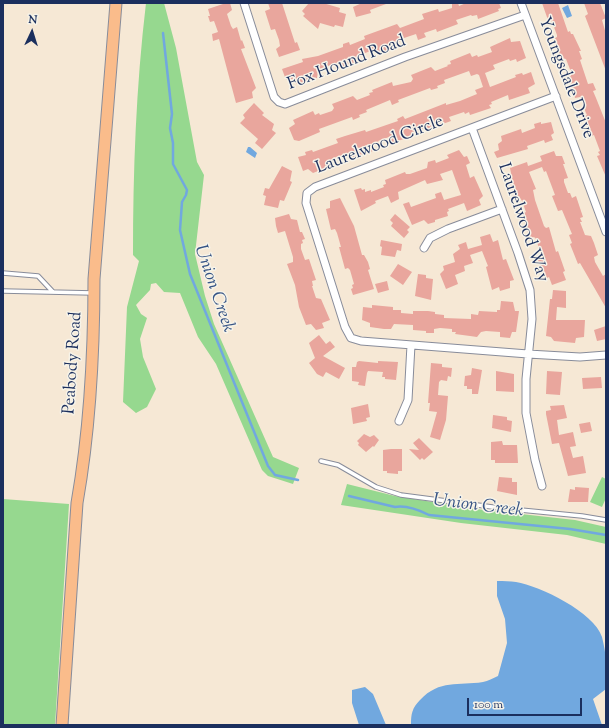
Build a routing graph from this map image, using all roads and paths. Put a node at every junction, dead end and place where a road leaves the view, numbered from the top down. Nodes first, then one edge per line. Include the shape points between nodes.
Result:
1 (116, 3) edge
2 (244, 3) edge
3 (521, 3) edge
4 (525, 15) junction
5 (556, 96) junction
6 (472, 128) junction
7 (502, 209) junction
8 (606, 232) edge
9 (424, 248) dead end
10 (3, 274) edge
11 (3, 291) edge
12 (53, 292) junction
13 (94, 293) junction
14 (412, 345) junction
15 (528, 354) junction
16 (606, 355) edge
17 (399, 421) dead end
18 (321, 460) dead end
19 (542, 486) dead end
20 (606, 520) edge
21 (62, 725) edge

1 - 13 main road, Peabody Road
2 - 4 street, Fox Hound Road via 274,97 285,104 405,57
3 - 4 street, Youngsdale Drive
4 - 5 street, Youngsdale Drive
5 - 6 street, Laurelwood Circle
5 - 8 street, Youngsdale Drive
6 - 7 street, Laurelwood Way
6 - 14 street, Laurelwood Circle via 315,187 306,196 347,334 361,341
7 - 9 street via 443,231 430,238
7 - 15 street, Laurelwood Way via 530,290 532,319
10 - 12 lane via 38,276
11 - 12 lane
12 - 13 lane
13 - 21 main road, Peabody Road via 89,402 77,503
14 - 15 street, Laurelwood Circle
14 - 17 street via 408,400
15 - 16 street, Laurelwood Circle via 580,357
15 - 19 street, Laurelwood Way via 526,413
18 - 20 lane via 338,465 376,487 401,495

